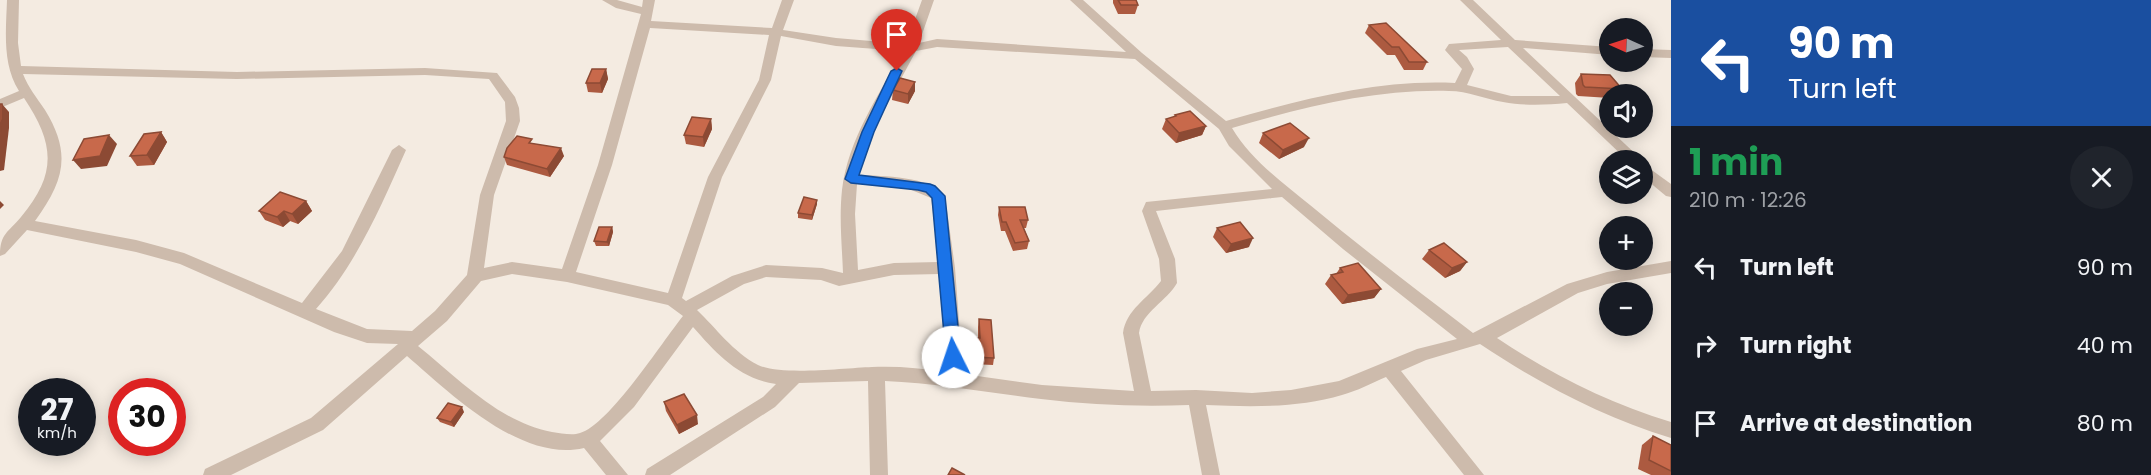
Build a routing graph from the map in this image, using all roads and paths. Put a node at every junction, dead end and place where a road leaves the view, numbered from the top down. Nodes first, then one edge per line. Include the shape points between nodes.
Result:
1 (6, 0) edge
2 (13, 0) edge
3 (608, 0) edge
4 (788, 0) edge
5 (928, 0) edge
6 (1076, 0) edge
7 (1466, 0) edge
8 (0, 2) edge
9 (647, 12) edge
10 (776, 32) junction
11 (1512, 43) junction
12 (911, 48) junction
13 (1599, 50) edge
14 (1653, 53) edge
15 (1671, 54) edge
16 (1138, 56) junction
17 (15, 70) junction
18 (1459, 87) junction
19 (25, 93) junction
20 (1571, 99) junction
21 (0, 105) edge
22 (1224, 126) junction
23 (399, 150) dead end
24 (1625, 150) edge
25 (1653, 177) edge
26 (851, 179) junction
27 (1285, 192) junction
28 (1671, 192) edge
29 (24, 224) junction
30 (0, 250) edge
31 (1671, 267) edge
32 (947, 268) junction
33 (567, 276) junction
34 (851, 276) junction
35 (475, 277) junction
36 (684, 308) junction
37 (304, 312) junction
38 (1475, 338) junction
39 (411, 342) junction
40 (1388, 367) junction
41 (876, 374) junction
42 (794, 377) junction
43 (955, 379) junction
44 (1196, 397) junction
45 (1144, 399) junction
46 (1671, 430) edge
47 (588, 439) junction
48 (212, 475) edge
49 (619, 475) edge
50 (654, 475) edge
51 (879, 475) edge
52 (1211, 475) edge
53 (1475, 475) edge

1 - 8 street
2 - 17 street
3 - 9 street
4 - 10 street
5 - 12 street
6 - 16 street
7 - 11 street
9 - 10 street
9 - 33 street via 605,165
10 - 12 street
10 - 36 street via 765,80 715,177
11 - 13 street
11 - 18 street via 1453,47 1451,50 1468,69
11 - 20 street
12 - 16 street via 937,43
12 - 26 street via 868,132
14 - 15 street
16 - 22 street
17 - 19 street
17 - 35 street via 178,76 397,70 494,76 514,111 487,195
18 - 20 street via 1505,99
18 - 22 street via 1329,97
19 - 21 street
19 - 29 street via 41,114 56,161 48,186
20 - 24 street
22 - 27 street via 1258,169
23 - 37 street via 357,241 334,278
25 - 28 street
26 - 32 street via 918,186 938,196
26 - 34 street
27 - 38 street via 1348,245
27 - 45 street via 1151,206 1149,211 1167,258 1169,283 1135,315 1131,324
29 - 30 street
29 - 37 street via 184,259
31 - 38 street via 1573,288 1527,315
32 - 34 street via 894,269
32 - 43 street
33 - 35 street via 512,268
33 - 36 street
34 - 36 street via 835,280 822,274 759,272
35 - 39 street via 441,316
36 - 42 street via 743,367 772,377
36 - 47 street via 624,405
37 - 39 street via 367,336
38 - 40 street
38 - 46 street via 1583,398
39 - 47 street via 467,398 531,436 572,442
39 - 48 street via 317,424
40 - 44 street via 1341,388 1291,397
40 - 53 street
41 - 42 street
41 - 43 street
41 - 51 street
42 - 50 street via 769,402
43 - 45 street via 1042,392
44 - 45 street
44 - 52 street
47 - 49 street

